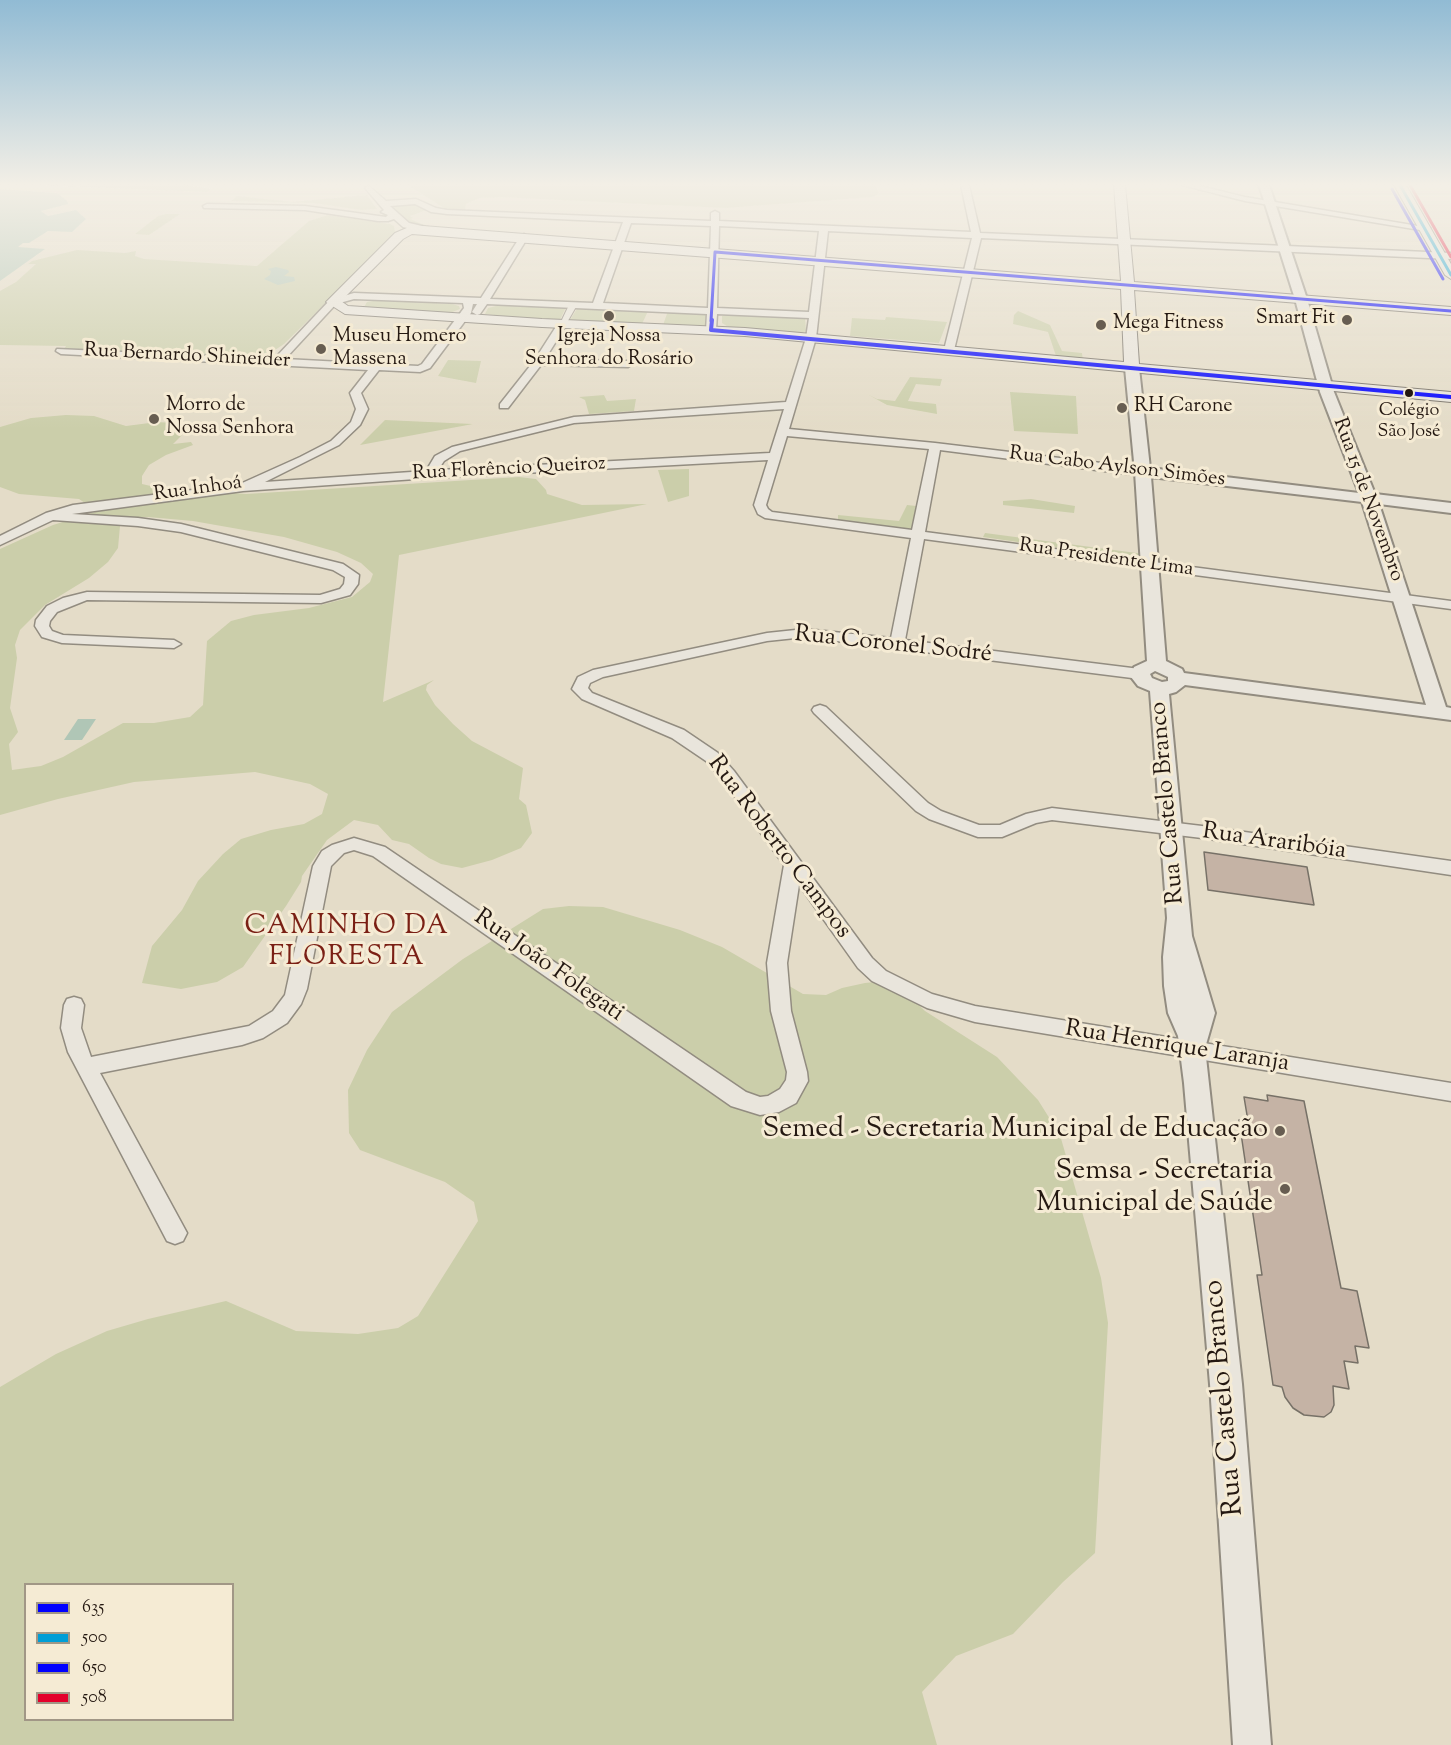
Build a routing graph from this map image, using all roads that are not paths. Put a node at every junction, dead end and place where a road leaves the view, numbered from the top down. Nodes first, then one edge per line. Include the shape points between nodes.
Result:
1 (373, 266) edge
2 (505, 266) edge
3 (612, 266) edge
4 (715, 266) edge
5 (818, 266) edge
6 (888, 266) edge
7 (972, 266) edge
8 (1127, 266) edge
9 (1291, 266) edge
10 (971, 273) junction
11 (1128, 284) junction
12 (354, 296) joint
13 (1301, 299) junction
14 (468, 303) junction
15 (481, 303) junction
16 (573, 305) junction
17 (339, 306) junction
18 (597, 306) junction
19 (653, 309) junction
20 (713, 311) junction
21 (1451, 311) edge
22 (813, 315) junction
23 (462, 318) junction
24 (480, 319) junction
25 (562, 324) junction
26 (646, 328) junction
27 (711, 330) junction
28 (811, 338) junction
29 (949, 350) junction
30 (62, 351) dead end
31 (276, 362) junction
32 (538, 362) junction
33 (628, 364) dead end
34 (376, 367) junction
35 (1132, 368) junction
36 (1325, 386) junction
37 (1451, 397) edge
38 (791, 405) junction
39 (504, 406) dead end
40 (783, 432) junction
41 (934, 446) junction
42 (775, 456) junction
43 (1143, 472) junction
44 (430, 474) junction
45 (243, 487) junction
46 (1369, 499) junction
47 (1451, 508) edge
48 (50, 516) junction
49 (918, 533) junction
50 (0, 541) edge
51 (1151, 565) junction
52 (1403, 598) junction
53 (1451, 605) edge
54 (897, 643) junction
55 (174, 644) dead end
56 (1157, 666) junction
57 (1140, 674) junction
58 (1169, 683) junction
59 (581, 684) joint
60 (820, 710) dead end
61 (1444, 713) edge
62 (1172, 829) junction
63 (793, 863) junction
64 (1451, 868) edge
65 (908, 991) joint
66 (74, 1005) dead end
67 (1194, 1051) junction
68 (86, 1068) junction
69 (1451, 1092) edge
70 (175, 1233) dead end
71 (1252, 1745) edge

1 - 17 main road
2 - 15 street
3 - 18 street
4 - 20 street
5 - 22 street
6 - 10 main road
7 - 10 street
8 - 11 main road
9 - 13 street, Rua 15 de Novembro
10 - 11 main road
10 - 29 street
11 - 13 main road
11 - 35 main road
12 - 14 street
12 - 17 main road
13 - 21 main road
13 - 36 street, Rua 15 de Novembro
14 - 15 street
14 - 23 street
15 - 16 street
15 - 24 street via 476,313
16 - 18 street
16 - 25 street
17 - 23 main road
17 - 31 street via 321,315
18 - 19 street
19 - 20 street
19 - 26 street
20 - 22 street
20 - 27 street
22 - 28 street
23 - 24 main road
23 - 34 street, Rua Bernardo Shineider via 426,366
24 - 25 main road
25 - 26 main road
25 - 32 street
26 - 27 main road
27 - 28 main road
28 - 29 main road
28 - 38 street
29 - 35 main road
30 - 31 street, Rua Bernardo Shineider
31 - 34 street, Rua Bernardo Shineider
32 - 33 street
32 - 39 street
34 - 45 street, Rua Inhoá via 355,393 362,413 345,435 304,460
35 - 36 main road
35 - 43 street
36 - 37 main road
36 - 46 street, Rua 15 de Novembro
38 - 40 street
38 - 44 street via 574,420 456,449 439,459
40 - 41 street, Rua Cabo Aylson Simões
40 - 42 street
41 - 43 street, Rua Cabo Aylson Simões
41 - 49 street
42 - 44 street, Rua Florêncio Queiroz
42 - 49 street, Rua Presidente Lima via 760,505 769,515
43 - 46 street, Rua Cabo Aylson Simões
43 - 51 street
44 - 45 street, Rua Florêncio Queiroz
45 - 48 street, Rua Inhoá via 90,505
46 - 47 street, Rua Cabo Aylson Simões
46 - 52 street, Rua 15 de Novembro
48 - 50 street, Rua Inhoá
48 - 55 street via 198,531 338,567 352,575 345,592 321,599 87,596 52,609 42,626 47,634 62,639
49 - 51 street, Rua Presidente Lima
49 - 54 street
51 - 52 street, Rua Presidente Lima
51 - 56 street
52 - 53 street, Rua Presidente Lima
52 - 61 street, Rua 15 de Novembro
54 - 57 street, Rua Coronel Sodré
54 - 59 street, Rua Coronel Sodré via 823,634 779,635 598,673
56 - 57 street via 1143,668
56 - 58 street via 1171,670
57 - 58 street via 1145,682
58 - 61 street
58 - 62 street, Rua Castelo Branco
59 - 63 street, Rua Roberto Campos via 582,693 587,696 678,734 712,757
60 - 62 street, Rua Araribóia via 922,807 978,831 1002,831 1052,814
62 - 64 street, Rua Araribóia
62 - 67 street, Rua Castelo Branco via 1178,1001
63 - 65 street, Rua Roberto Campos via 865,963 879,976
63 - 68 street, Rua João Folegati via 777,975 797,1081 788,1096 771,1105 739,1100 379,851 354,844 338,849 322,866 297,989 280,1017 242,1037
65 - 67 street, Rua Henrique Laranja via 961,1012
66 - 68 street via 73,1040
67 - 69 street, Rua Henrique Laranja
67 - 71 street, Rua Castelo Branco via 1226,1384
68 - 70 street

